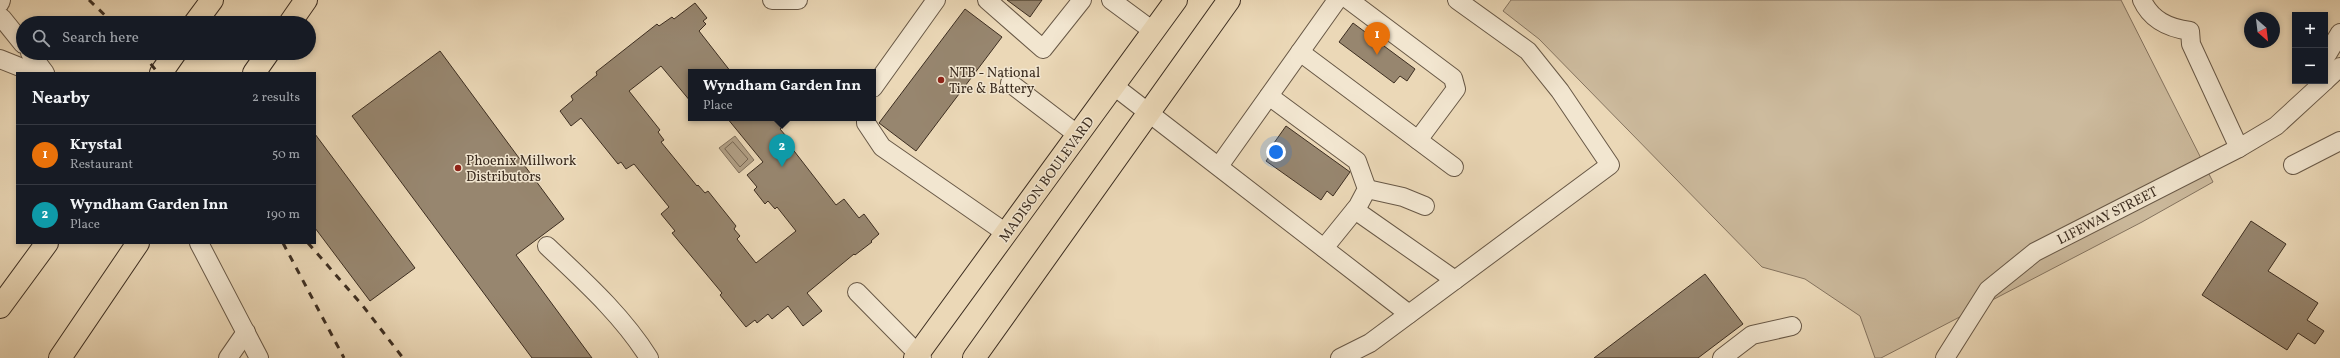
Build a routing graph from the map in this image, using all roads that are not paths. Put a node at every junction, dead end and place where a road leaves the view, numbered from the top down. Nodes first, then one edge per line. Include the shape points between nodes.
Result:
1 (212, 0) edge
2 (306, 0) edge
3 (772, 0) edge
4 (798, 0) edge
5 (936, 0) edge
6 (987, 0) edge
7 (1082, 0) edge
8 (1112, 0) edge
9 (1176, 0) edge
10 (1229, 0) edge
11 (1337, 0) edge
12 (1349, 0) edge
13 (1457, 0) edge
14 (2142, 0) edge
15 (1, 10) edge
16 (201, 16) edge
17 (295, 16) edge
18 (1153, 31) junction
19 (16, 33) edge
20 (2340, 34) edge
21 (1300, 52) junction
22 (2328, 53) edge
23 (0, 59) edge
24 (35, 60) edge
25 (170, 60) edge
26 (263, 60) edge
27 (2340, 67) edge
28 (32, 72) edge
29 (44, 72) edge
30 (162, 72) edge
31 (255, 72) edge
32 (2328, 78) edge
33 (1010, 83) dead end
34 (876, 84) edge
35 (2310, 84) edge
36 (2322, 84) edge
37 (1114, 86) junction
38 (1269, 96) junction
39 (2299, 105) junction
40 (1148, 111) junction
41 (866, 121) edge
42 (1078, 136) junction
43 (1418, 140) junction
44 (2340, 141) edge
45 (2239, 148) junction
46 (2293, 164) dead end
47 (1219, 166) junction
48 (1454, 167) dead end
49 (1367, 189) junction
50 (1425, 206) dead end
51 (1355, 210) junction
52 (1006, 233) junction
53 (45, 244) edge
54 (137, 244) edge
55 (200, 244) edge
56 (547, 246) dead end
57 (1324, 248) junction
58 (1455, 280) junction
59 (857, 292) dead end
60 (0, 308) edge
61 (1409, 314) junction
62 (1792, 326) dead end
63 (246, 332) junction
64 (918, 357) edge
65 (60, 358) edge
66 (228, 358) edge
67 (260, 358) edge
68 (649, 358) edge
69 (974, 358) edge
70 (1340, 358) edge
71 (1722, 358) edge
72 (1945, 358) edge

1 - 16 main road
2 - 17 main road
3 - 4 street
5 - 34 street
6 - 7 street via 1043,49
8 - 18 street
9 - 18 main road, MADISON BOULEVARD
10 - 40 main road
11 - 21 street
12 - 43 street via 1453,78 1456,89
13 - 58 street via 1528,51 1560,90 1610,165
14 - 45 street via 2148,13 2163,23 2190,31 2191,44
15 - 19 street
18 - 37 main road, MADISON BOULEVARD
20 - 22 street
21 - 38 street
21 - 43 street
23 - 28 street
24 - 29 street
25 - 30 main road
26 - 31 main road
27 - 32 street, LIFEWAY STREET
33 - 42 street
35 - 39 street, LIFEWAY STREET
36 - 39 street, LIFEWAY STREET
37 - 40 street
37 - 42 main road, MADISON BOULEVARD
38 - 47 street
38 - 49 street via 1358,161
39 - 45 street, LIFEWAY STREET via 2276,126
40 - 47 street
40 - 69 main road
41 - 52 street via 882,147
42 - 52 main road, MADISON BOULEVARD
43 - 48 street
44 - 46 street
45 - 72 street, LIFEWAY STREET via 2035,252 1988,290
47 - 57 street
49 - 50 street via 1403,197
49 - 51 street
51 - 57 street
51 - 58 street
52 - 64 main road, MADISON BOULEVARD
53 - 60 main road
54 - 65 main road
55 - 63 street
56 - 68 street via 633,332
57 - 61 street
58 - 61 street
59 - 64 street
61 - 70 street via 1370,343
62 - 71 street via 1752,335
63 - 66 street
63 - 67 street

